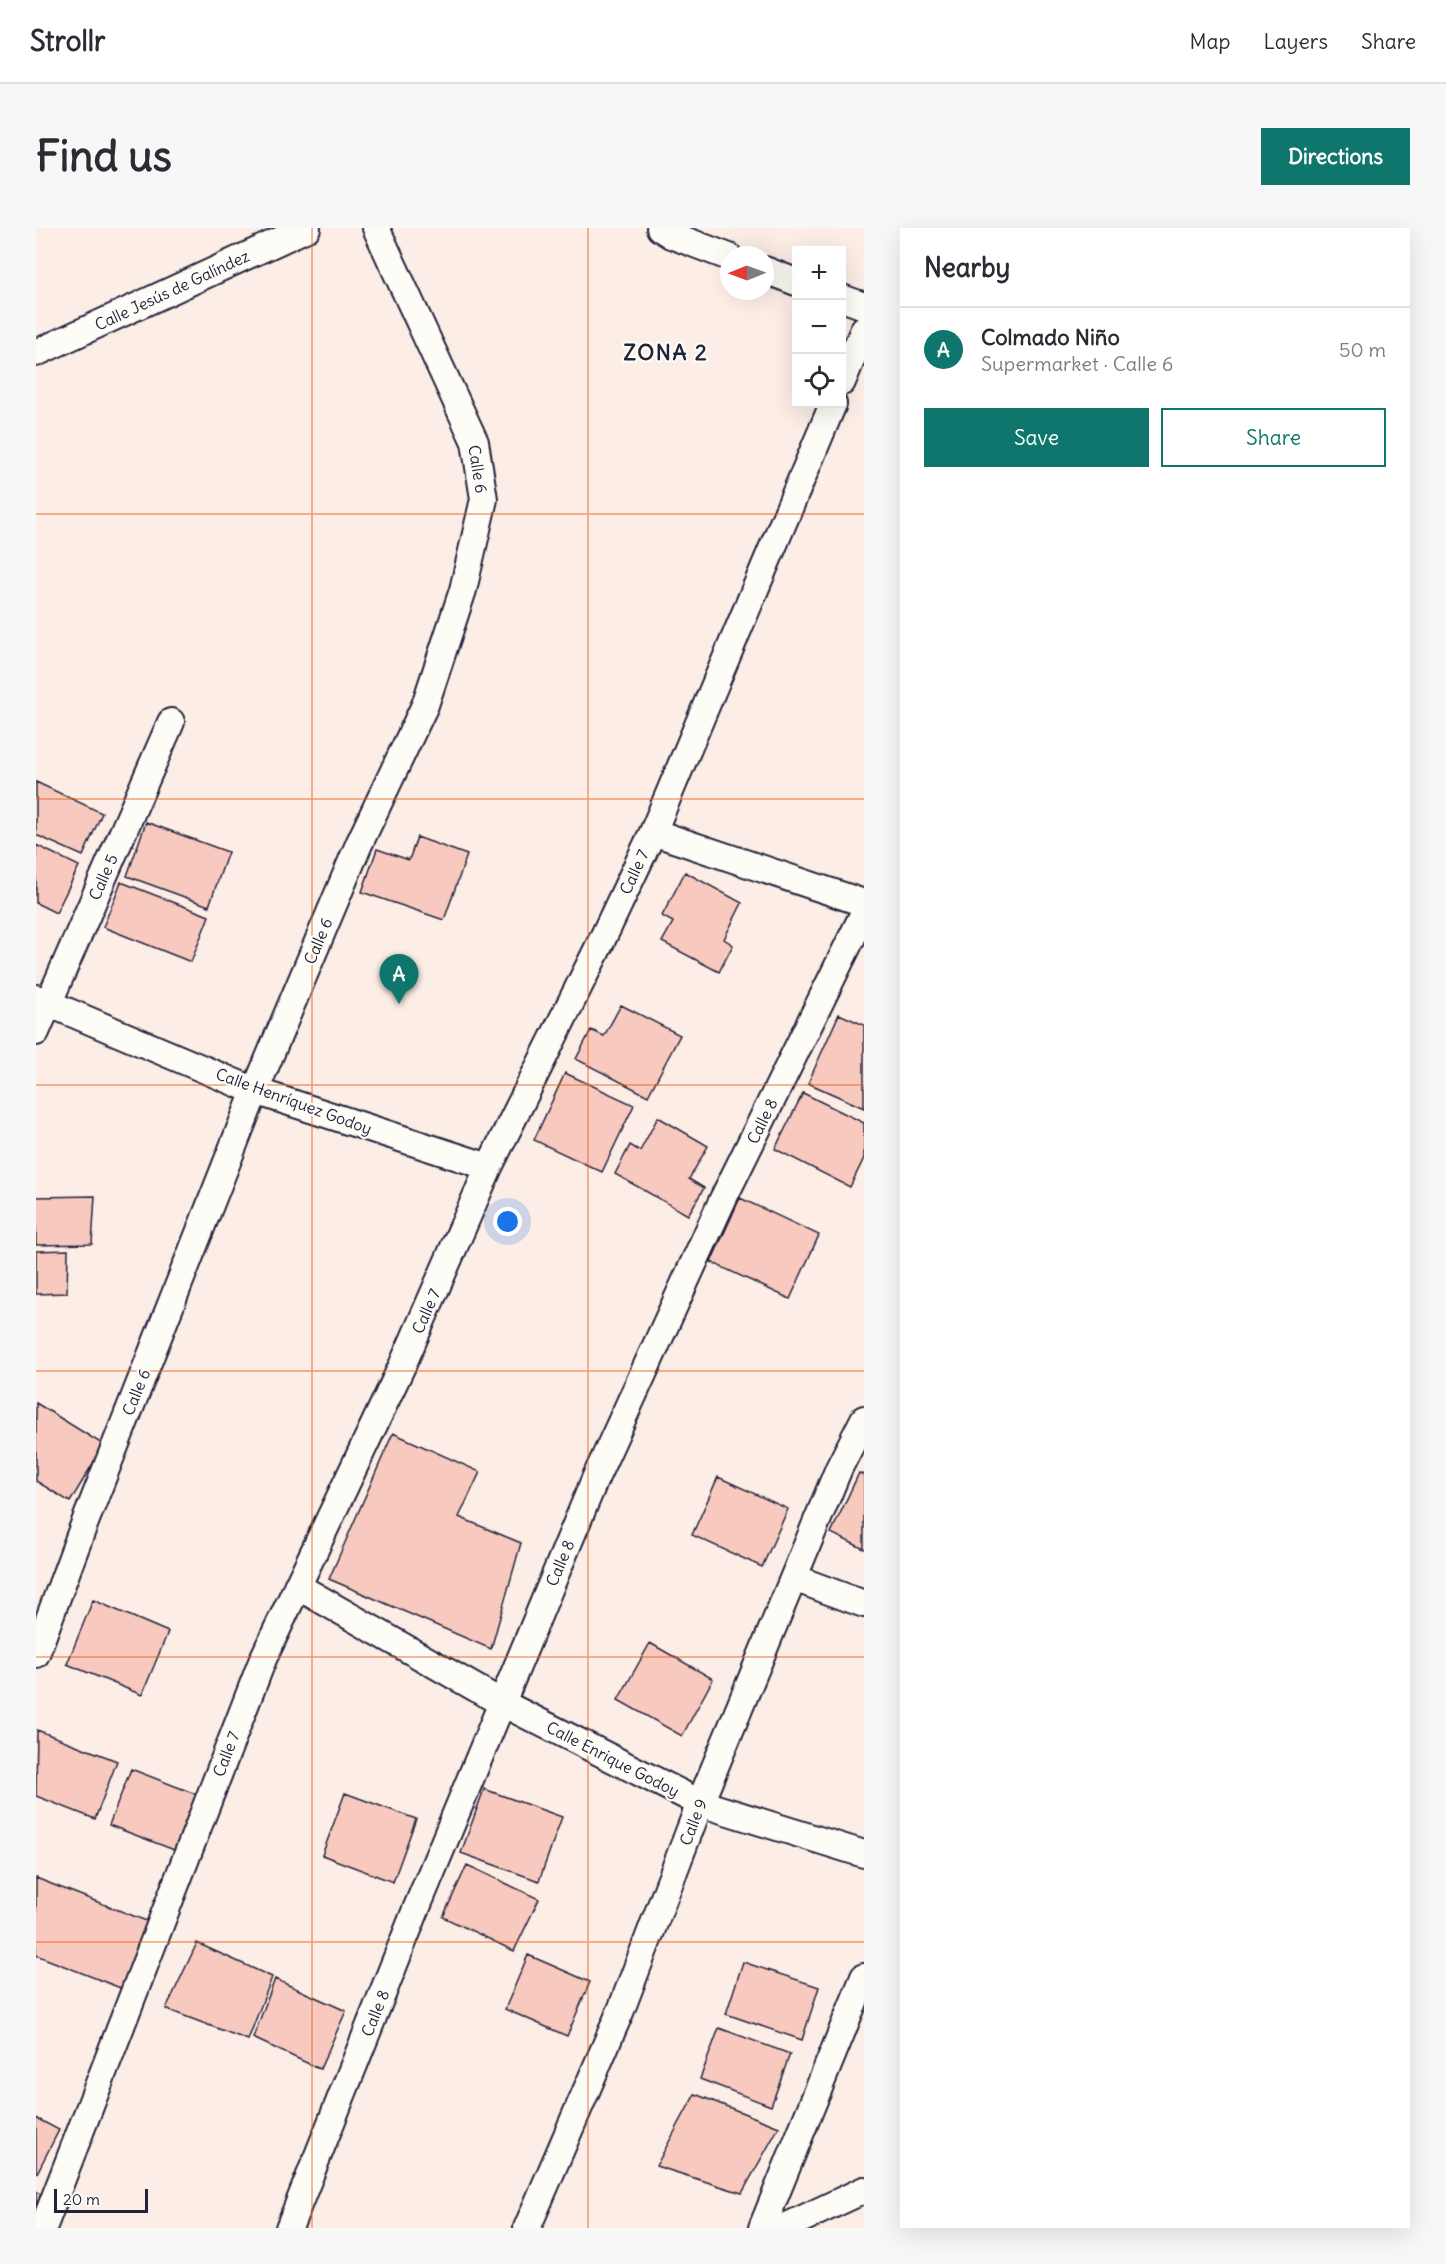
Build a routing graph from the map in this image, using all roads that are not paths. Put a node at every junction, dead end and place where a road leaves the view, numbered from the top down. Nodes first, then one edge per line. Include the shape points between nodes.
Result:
1 (307, 228) edge
2 (376, 228) edge
3 (660, 228) edge
4 (720, 254) edge
5 (774, 273) edge
6 (792, 280) edge
7 (846, 299) edge
8 (864, 306) edge
9 (864, 329) edge
10 (36, 353) edge
11 (846, 372) edge
12 (831, 408) edge
13 (171, 722) dead end
14 (653, 832) junction
15 (864, 903) edge
16 (864, 913) edge
17 (42, 1000) edge
18 (36, 1032) edge
19 (255, 1091) junction
20 (489, 1167) junction
21 (864, 1419) edge
22 (794, 1578) junction
23 (297, 1586) junction
24 (864, 1604) edge
25 (36, 1654) edge
26 (502, 1703) junction
27 (700, 1803) junction
28 (864, 1854) edge
29 (864, 1977) edge
30 (864, 2190) edge
31 (43, 2228) edge
32 (289, 2228) edge
33 (527, 2228) edge
34 (762, 2228) edge
35 (783, 2228) edge

1 - 10 street, Calle Jesús de Galíndez
2 - 19 street, Calle 6 via 475,442 484,499 463,590 425,705 359,844
3 - 4 street via 671,236
5 - 6 street
7 - 8 street
9 - 11 street
12 - 14 street, Calle 7
13 - 17 street, Calle 5
14 - 15 street
14 - 20 street, Calle 7
16 - 26 street, Calle 8 via 723,1199 595,1479
17 - 18 street, Calle 5
17 - 19 street, Calle Henríquez Godoy
19 - 20 street, Calle Henríquez Godoy
19 - 25 street, Calle 6
20 - 23 street, Calle 7 via 402,1366
21 - 22 street, Calle 9 via 839,1468
22 - 24 street
22 - 27 street, Calle 9
23 - 26 street, Calle Enrique Godoy
23 - 31 street, Calle 7 via 259,1670
26 - 27 street, Calle Enrique Godoy
26 - 32 street, Calle 8
27 - 28 street, Calle Enrique Godoy
27 - 33 street, Calle 9 via 621,2010
29 - 34 street
30 - 35 street

